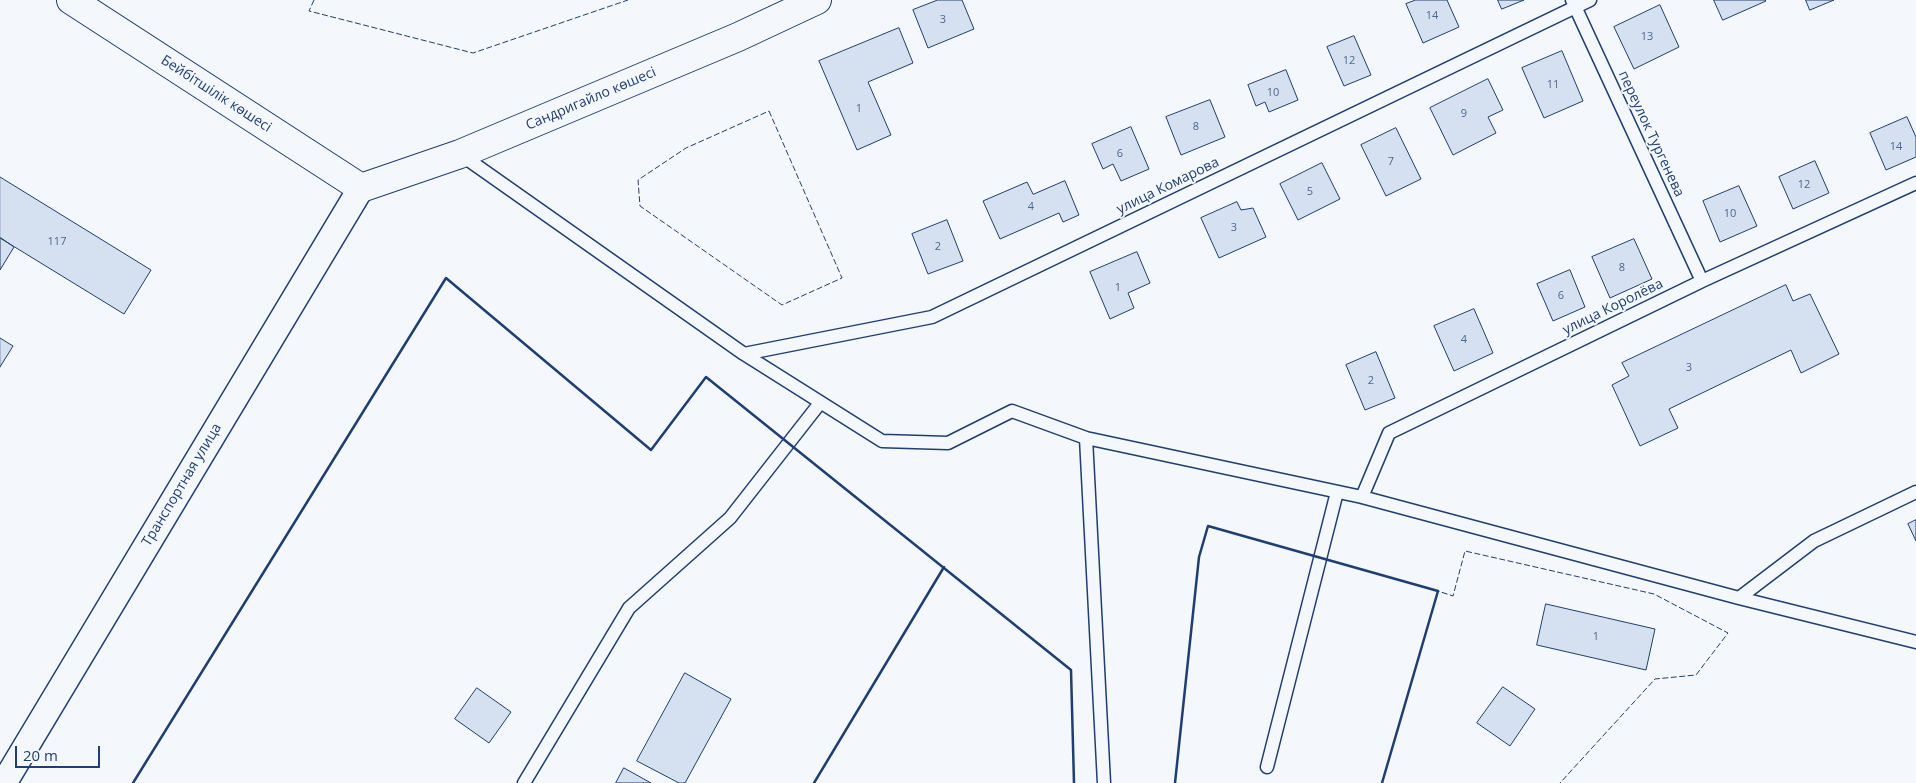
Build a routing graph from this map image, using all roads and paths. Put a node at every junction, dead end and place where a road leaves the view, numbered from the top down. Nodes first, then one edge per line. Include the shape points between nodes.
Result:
1 (71, 0) edge
2 (817, 0) edge
3 (1590, 0) edge
4 (1574, 3) edge
5 (460, 154) junction
6 (1916, 183) edge
7 (361, 188) junction
8 (1702, 281) junction
9 (744, 354) junction
10 (820, 402) junction
11 (1086, 438) junction
12 (1336, 492) junction
13 (1916, 492) edge
14 (1362, 498) junction
15 (1739, 598) junction
16 (1916, 642) edge
17 (1267, 767) dead end
18 (4, 783) edge
19 (524, 783) edge
20 (1104, 783) edge

1 - 7 street, Бейбітшілік көшесі
2 - 5 street, Сандригайло көшесі via 738,37
3 - 4 lane, улица Комарова
4 - 8 lane, переулок Тургенева
4 - 9 lane, улица Комарова via 932,317
5 - 7 street, Сандригайло көшесі
5 - 9 lane
6 - 8 lane, улица Королёва
7 - 18 street, Транспортная улица
8 - 14 lane, улица Королёва via 1389,432
9 - 10 lane
10 - 11 lane via 882,442 948,443 1012,411
10 - 19 lane via 730,518 629,608
11 - 12 lane
11 - 20 lane
12 - 14 lane
12 - 17 lane
13 - 15 lane via 1814,541
14 - 15 lane
15 - 16 lane

